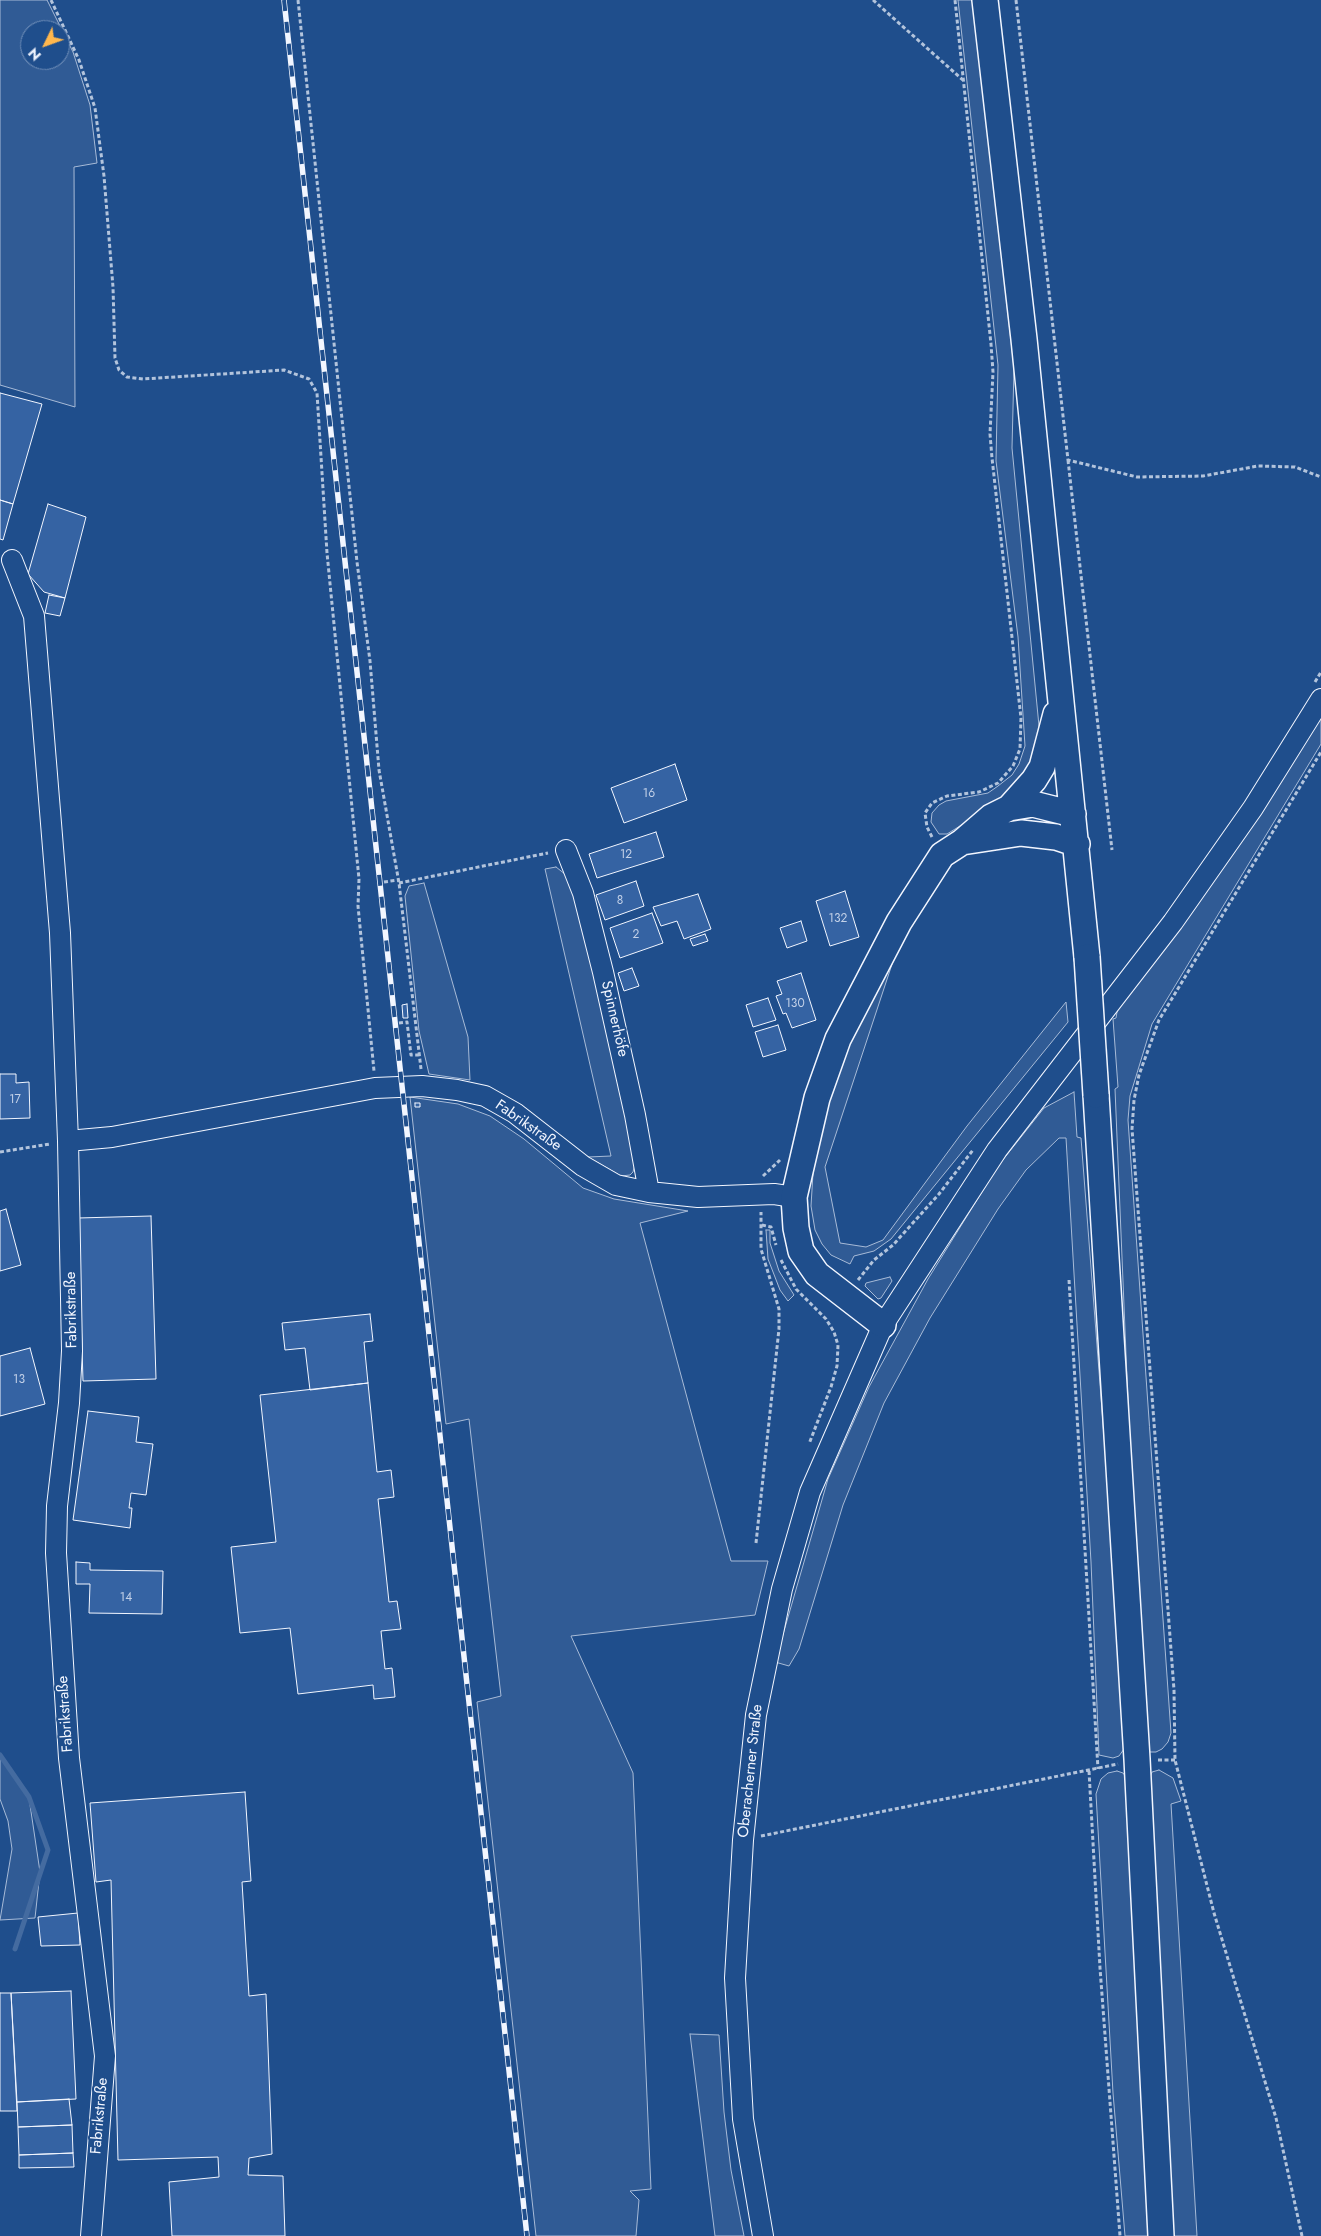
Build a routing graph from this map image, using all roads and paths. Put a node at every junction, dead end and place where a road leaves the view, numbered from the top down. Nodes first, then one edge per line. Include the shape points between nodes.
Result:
1 (51, 0) edge
2 (298, 0) edge
3 (873, 0) edge
4 (954, 0) edge
5 (985, 0) edge
6 (1016, 0) edge
7 (964, 81) junction
8 (1068, 460) junction
9 (1321, 477) edge
10 (12, 560) dead end
11 (1321, 699) edge
12 (1060, 700) junction
13 (1321, 752) edge
14 (1010, 808) junction
15 (1073, 814) junction
16 (962, 842) junction
17 (1077, 844) junction
18 (566, 850) joint
19 (1112, 850) dead end
20 (942, 855) junction
21 (384, 882) dead end
22 (399, 882) junction
23 (399, 1023) dead end
24 (420, 1055) junction
25 (422, 1086) junction
26 (375, 1088) junction
27 (68, 1141) junction
28 (0, 1152) edge
29 (649, 1192) junction
30 (794, 1197) junction
31 (762, 1225) dead end
32 (1069, 1280) dead end
33 (884, 1325) junction
34 (756, 1543) dead end
35 (1137, 1759) junction
36 (1175, 1760) junction
37 (1098, 1769) junction
38 (1089, 1771) junction
39 (743, 1840) junction
40 (91, 2236) edge
41 (763, 2236) edge
42 (1120, 2236) edge
43 (1161, 2236) edge
44 (1302, 2236) edge

1 - 26 path via 79,60 95,108 113,287 115,358 119,370 128,377 143,379 284,370 309,379 317,393 327,553 358,869 358,906
2 - 22 path via 379,770
3 - 7 path
4 - 7 path
5 - 12 main road via 1024,339
6 - 8 path
7 - 20 path via 991,344 992,458 1021,741 1014,766 998,783 979,792 947,796 932,803 925,813 927,827
8 - 9 path via 1137,478 1203,476 1258,466 1295,467
8 - 19 path
10 - 27 street via 34,616 60,933
11 - 33 street, Oberacherner Straße via 1253,808 1173,922 997,1150
12 - 14 main road via 1042,767
12 - 15 main road
13 - 36 path via 1159,1020 1134,1100 1132,1129 1174,1690
14 - 15 main road via 1033,804
14 - 16 main road via 991,817
15 - 17 main road
16 - 17 main road via 1021,833
16 - 20 main road
17 - 35 main road, bridge via 1087,957
18 - 22 path
18 - 29 street, Spinnerhöfe via 584,893 635,1115
20 - 30 main road via 899,922 838,1039 817,1098
21 - 22 path
22 - 24 path via 408,978
23 - 24 path via 407,1022 411,1055
24 - 25 path
25 - 26 street, Fabrikstraße
25 - 29 street, Fabrikstraße via 484,1096 515,1114 583,1166 616,1185
26 - 27 street, Fabrikstraße via 112,1136
27 - 28 path
27 - 40 street, Fabrikstraße via 72,1350 70,1403 57,1506 56,1554 69,1758 105,2056
29 - 30 street, Fabrikstraße via 698,1197 774,1194
30 - 33 main road via 801,1251 817,1274
31 - 34 path via 761,1249 779,1309 780,1329
32 - 37 path
33 - 39 street, Oberacherner Straße via 810,1492 782,1590 756,1715
35 - 36 path
35 - 37 path
35 - 43 main road
36 - 44 path via 1214,1913 1276,2118
37 - 38 path
38 - 39 path via 930,1800
38 - 42 path
39 - 41 street, Oberacherner Straße via 735,1978 743,2120

